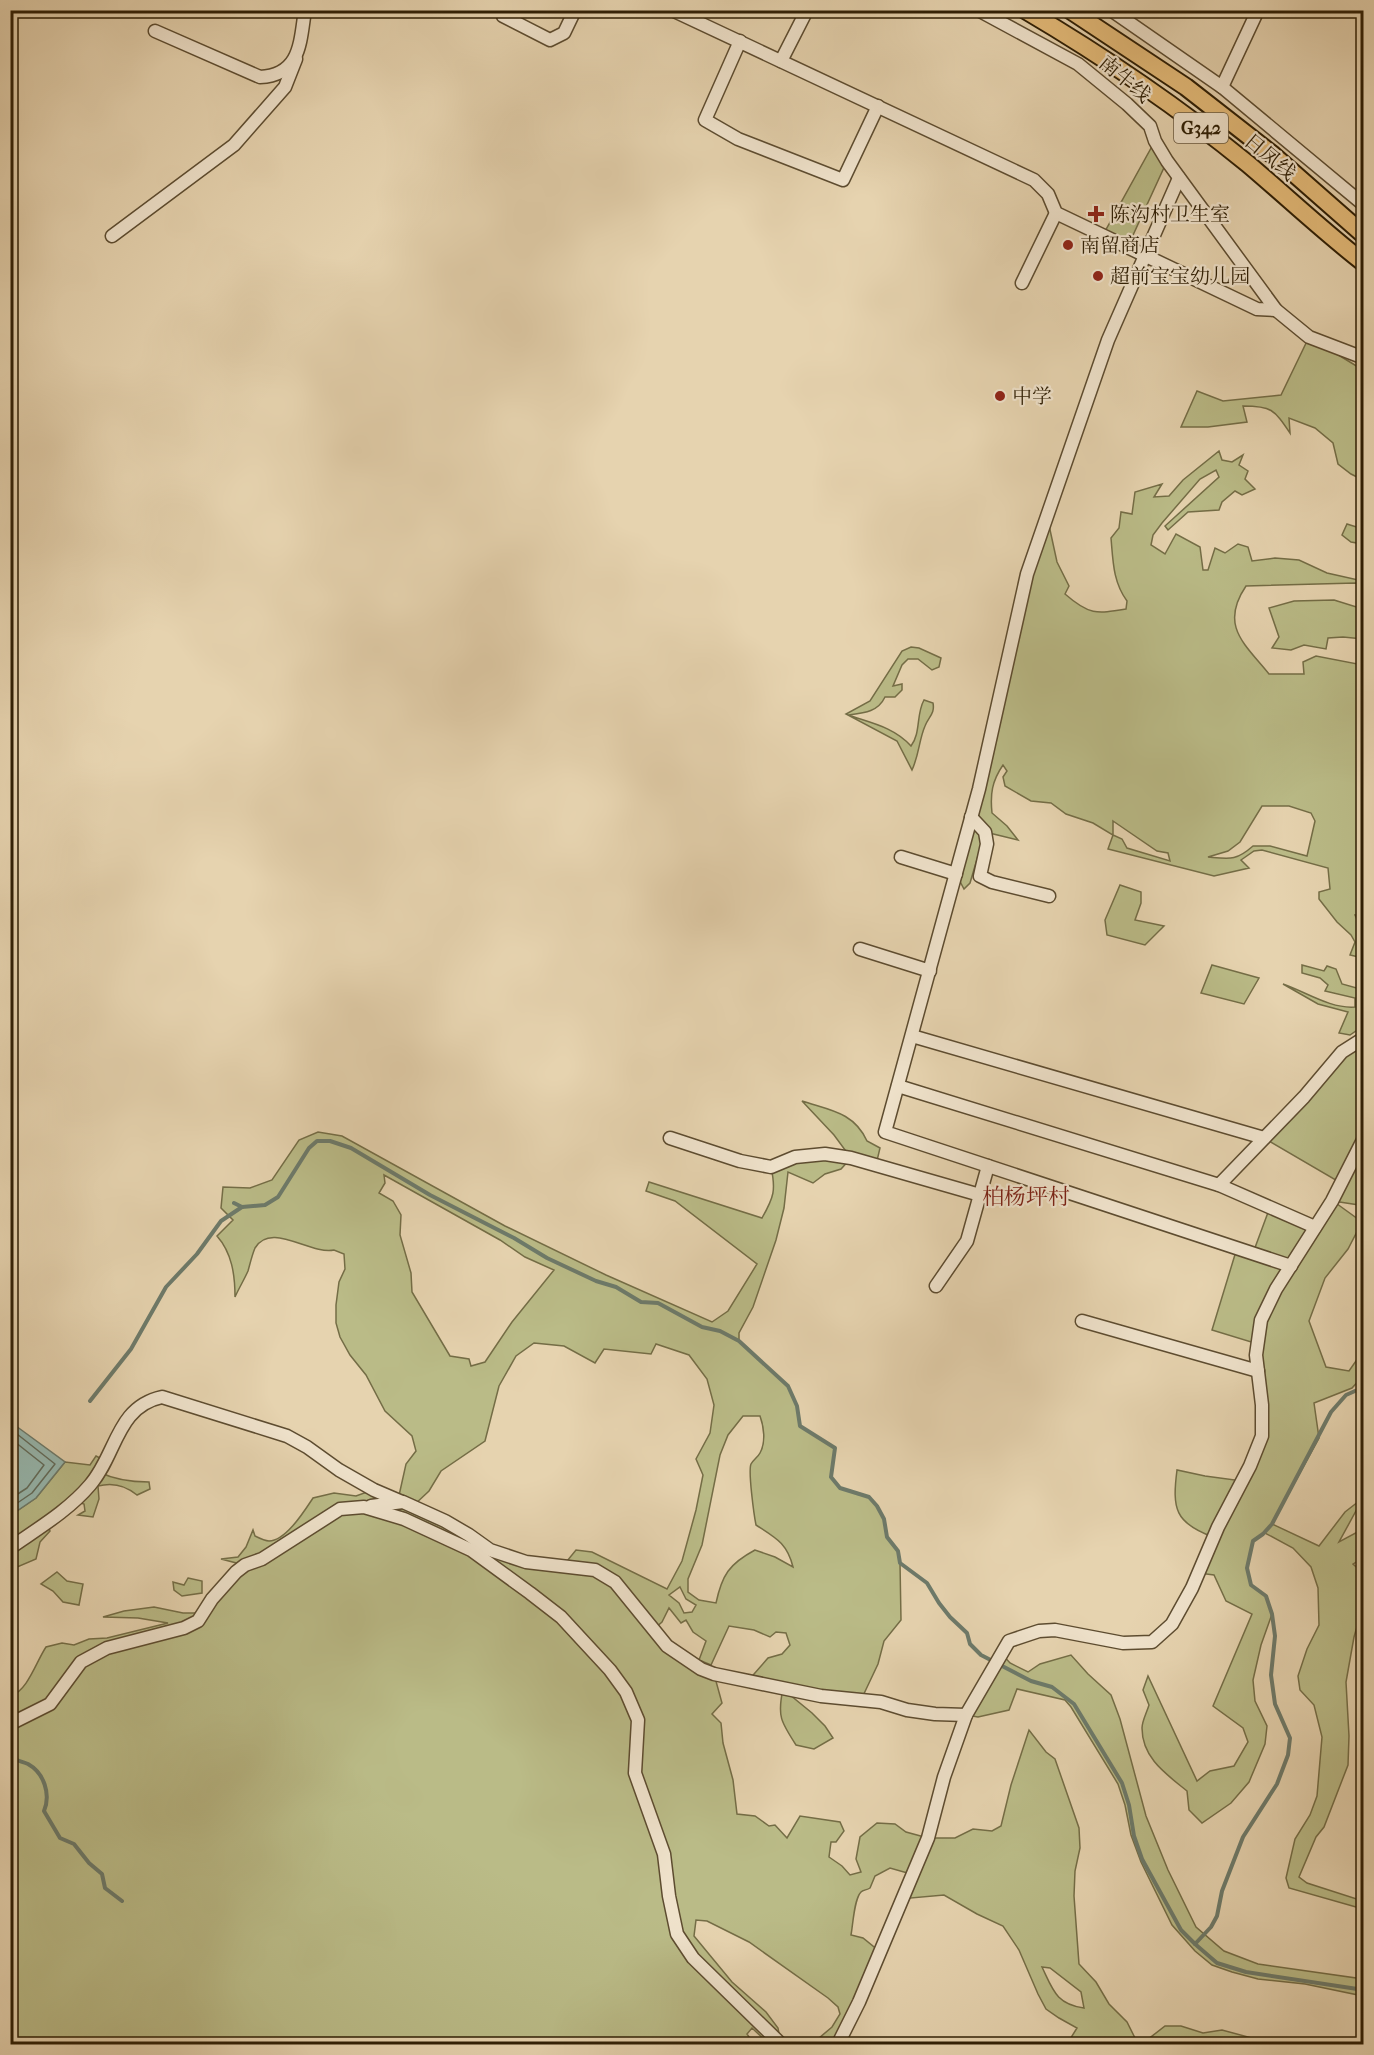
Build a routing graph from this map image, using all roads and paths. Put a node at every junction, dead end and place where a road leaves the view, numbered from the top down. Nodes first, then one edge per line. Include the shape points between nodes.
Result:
1 (305, 10) edge
2 (502, 10) edge
3 (575, 10) edge
4 (672, 10) edge
5 (807, 10) edge
6 (978, 10) edge
7 (1025, 10) edge
8 (1070, 10) edge
9 (1111, 10) edge
10 (1258, 10) edge
11 (155, 31) dead end
12 (740, 42) junction
13 (296, 59) junction
14 (781, 61) junction
15 (1222, 87) junction
16 (878, 106) junction
17 (1179, 178) junction
18 (1364, 205) edge
19 (1056, 213) junction
20 (1364, 235) edge
21 (112, 236) dead end
22 (1145, 254) junction
23 (1364, 263) edge
24 (1023, 283) dead end
25 (1276, 310) junction
26 (1364, 358) edge
27 (971, 817) junction
28 (901, 857) dead end
29 (956, 874) junction
30 (1048, 897) dead end
31 (860, 950) dead end
32 (930, 971) junction
33 (912, 1036) junction
34 (1364, 1038) edge
35 (898, 1086) junction
36 (670, 1138) dead end
37 (1264, 1138) junction
38 (1364, 1138) edge
39 (988, 1166) junction
40 (1219, 1185) junction
41 (980, 1195) junction
42 (1315, 1227) junction
43 (1291, 1266) junction
44 (936, 1286) dead end
45 (1082, 1321) dead end
46 (1258, 1371) junction
47 (403, 1502) junction
48 (364, 1507) junction
49 (10, 1548) edge
50 (966, 1715) junction
51 (10, 1724) edge
52 (781, 2044) edge
53 (838, 2044) edge

1 - 13 street
2 - 3 street via 503,16 550,40 564,33
4 - 12 street
5 - 14 street
6 - 17 street, 南牛线 via 1077,64 1127,104 1150,126
7 - 23 highway, 日凤线 / G342 via 1161,97 1247,163
8 - 20 highway, 日凤线 / G342 via 1186,87 1273,155
9 - 15 street
10 - 15 street
11 - 13 street via 260,77 282,72
12 - 14 street
12 - 16 street via 705,120 738,139 843,180
13 - 21 street via 285,87 234,145
14 - 16 street
15 - 18 street
16 - 19 street via 1034,180 1048,194
17 - 22 street
17 - 25 street, 南牛线
19 - 22 street
19 - 24 street
22 - 25 street via 1257,309
22 - 27 street via 1108,340 1027,574
25 - 26 street, 南牛线 via 1309,337
27 - 29 street
27 - 30 street via 985,832 987,844 980,876
28 - 29 street
29 - 32 street
31 - 32 street
32 - 33 street
33 - 35 street
33 - 37 street
34 - 37 street via 1342,1052
35 - 39 street via 885,1132
35 - 40 street
36 - 41 street via 771,1167 795,1157 825,1154 851,1158
37 - 40 street
38 - 42 street
39 - 41 street
39 - 43 street
40 - 42 street
41 - 44 street via 967,1241
42 - 43 street
43 - 46 street via 1262,1320 1256,1355
45 - 46 street
46 - 50 street via 1262,1436 1173,1624 1152,1642 1123,1644 1055,1630 1039,1630 1009,1641
47 - 48 street
47 - 49 street via 374,1490 287,1436 162,1397 147,1400 133,1410 90,1485 66,1508
47 - 50 street via 469,1534 490,1550 526,1562 595,1570 615,1582 667,1646 714,1674 820,1696 881,1702 935,1714
48 - 51 street via 340,1509 245,1565 212,1599 198,1621 107,1648 81,1662 50,1704
48 - 52 street via 404,1519 471,1550 561,1617 610,1670 626,1692 638,1720 635,1773 664,1854 678,1934 693,1958
50 - 53 street via 949,1759 928,1838

